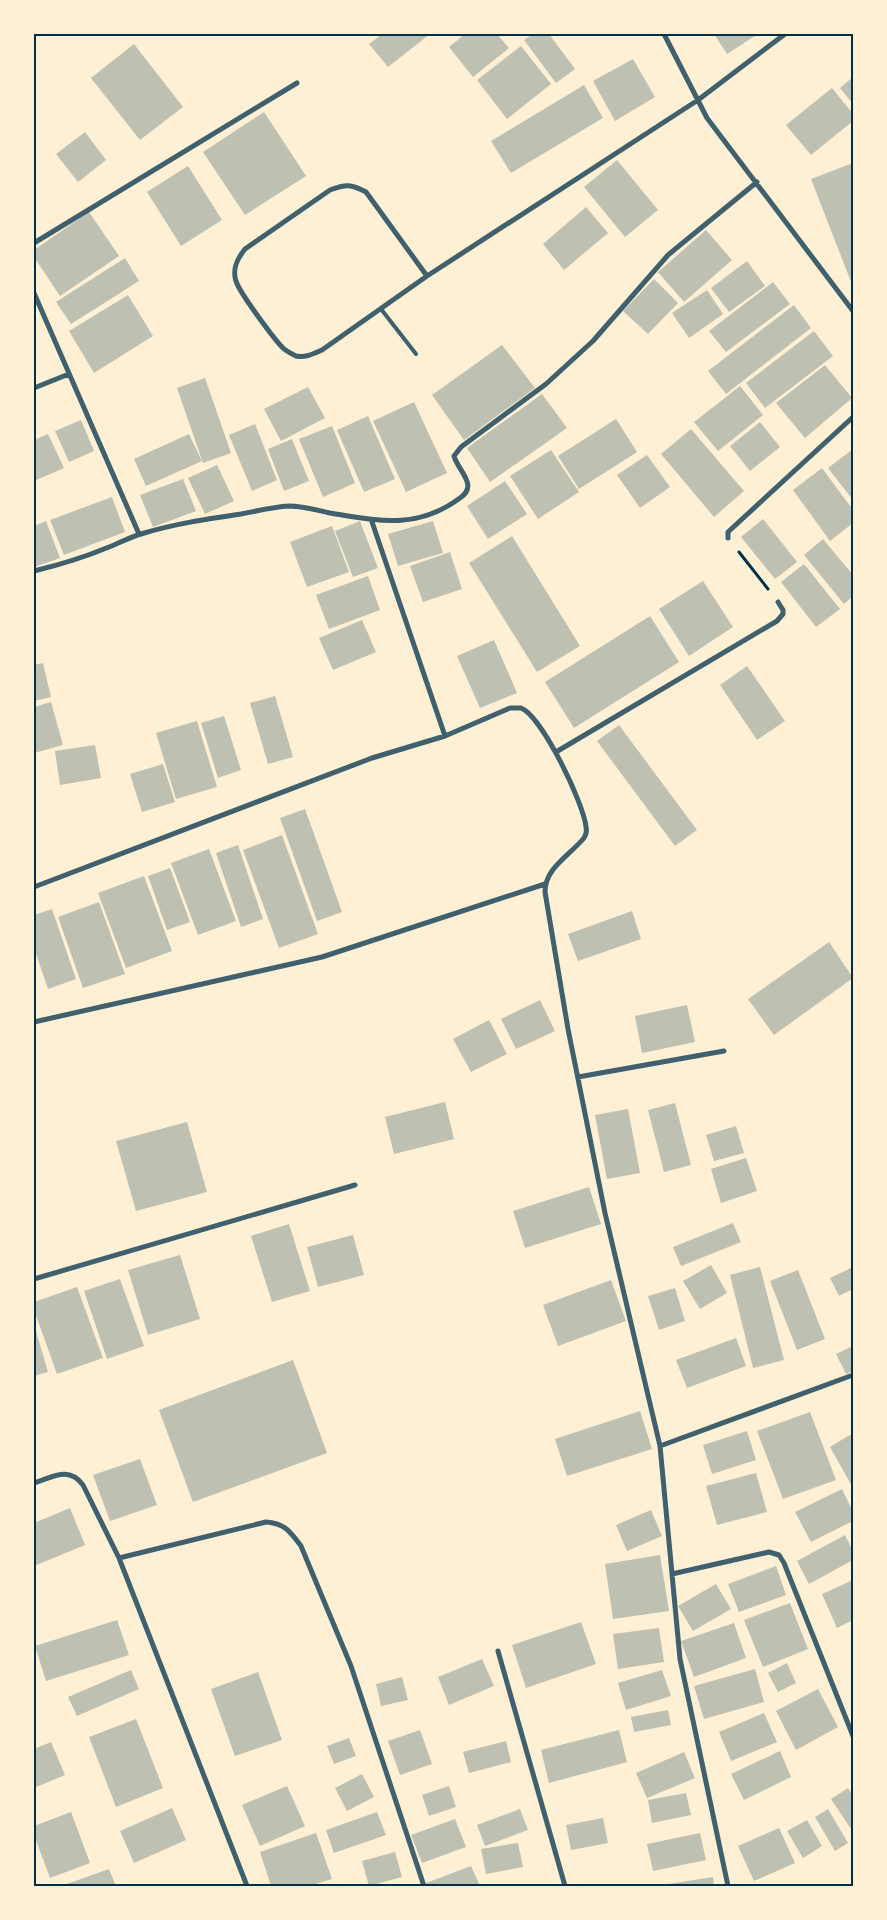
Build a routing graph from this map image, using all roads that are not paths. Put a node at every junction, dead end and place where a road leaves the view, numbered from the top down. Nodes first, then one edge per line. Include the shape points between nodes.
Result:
1 (664, 34) edge
2 (785, 34) edge
3 (297, 83) dead end
4 (698, 100) junction
5 (757, 182) junction
6 (34, 243) edge
7 (427, 276) junction
8 (34, 293) edge
9 (382, 309) junction
10 (853, 311) edge
11 (416, 354) dead end
12 (69, 374) junction
13 (34, 388) edge
14 (853, 417) edge
15 (371, 519) junction
16 (140, 534) junction
17 (728, 538) road end
18 (34, 571) edge
19 (778, 602) road end
20 (445, 736) junction
21 (556, 752) junction
22 (545, 884) junction
23 (34, 887) edge
24 (34, 1022) edge
25 (724, 1051) dead end
26 (578, 1077) junction
27 (355, 1185) dead end
28 (34, 1279) edge
29 (853, 1375) edge
30 (660, 1446) junction
31 (34, 1483) edge
32 (118, 1558) junction
33 (672, 1574) junction
34 (498, 1651) dead end
35 (853, 1736) edge
36 (247, 1886) edge
37 (424, 1886) edge
38 (565, 1886) edge
39 (728, 1886) edge

1 - 4 street
2 - 4 street
3 - 6 street
4 - 5 street via 707,118
4 - 7 street
5 - 10 street
5 - 15 street via 668,254 593,341 552,378 461,447 454,456 468,482 461,498 421,518 397,522
7 - 9 street
7 - 9 street via 366,192 354,186 342,185 330,190 245,249 237,259 236,282 284,349 296,356 308,356 322,350
8 - 12 street
9 - 11 lane
12 - 13 street
12 - 16 street
14 - 17 street via 728,532
15 - 16 street via 288,506
15 - 20 street
16 - 18 street via 109,548
19 - 21 street via 783,614 777,621
20 - 21 street via 510,708 521,708 530,713
20 - 23 street via 372,758
21 - 22 street via 581,808 586,833 549,874
22 - 24 street via 322,957
22 - 26 street
25 - 26 street
26 - 30 street via 605,1213
27 - 28 street
29 - 30 street
30 - 33 street
31 - 32 street via 62,1474 77,1477
32 - 36 street
32 - 37 street via 266,1522 284,1525 290,1530 301,1546 351,1666
33 - 35 street via 769,1552 778,1555
33 - 39 street via 680,1659
34 - 38 street

